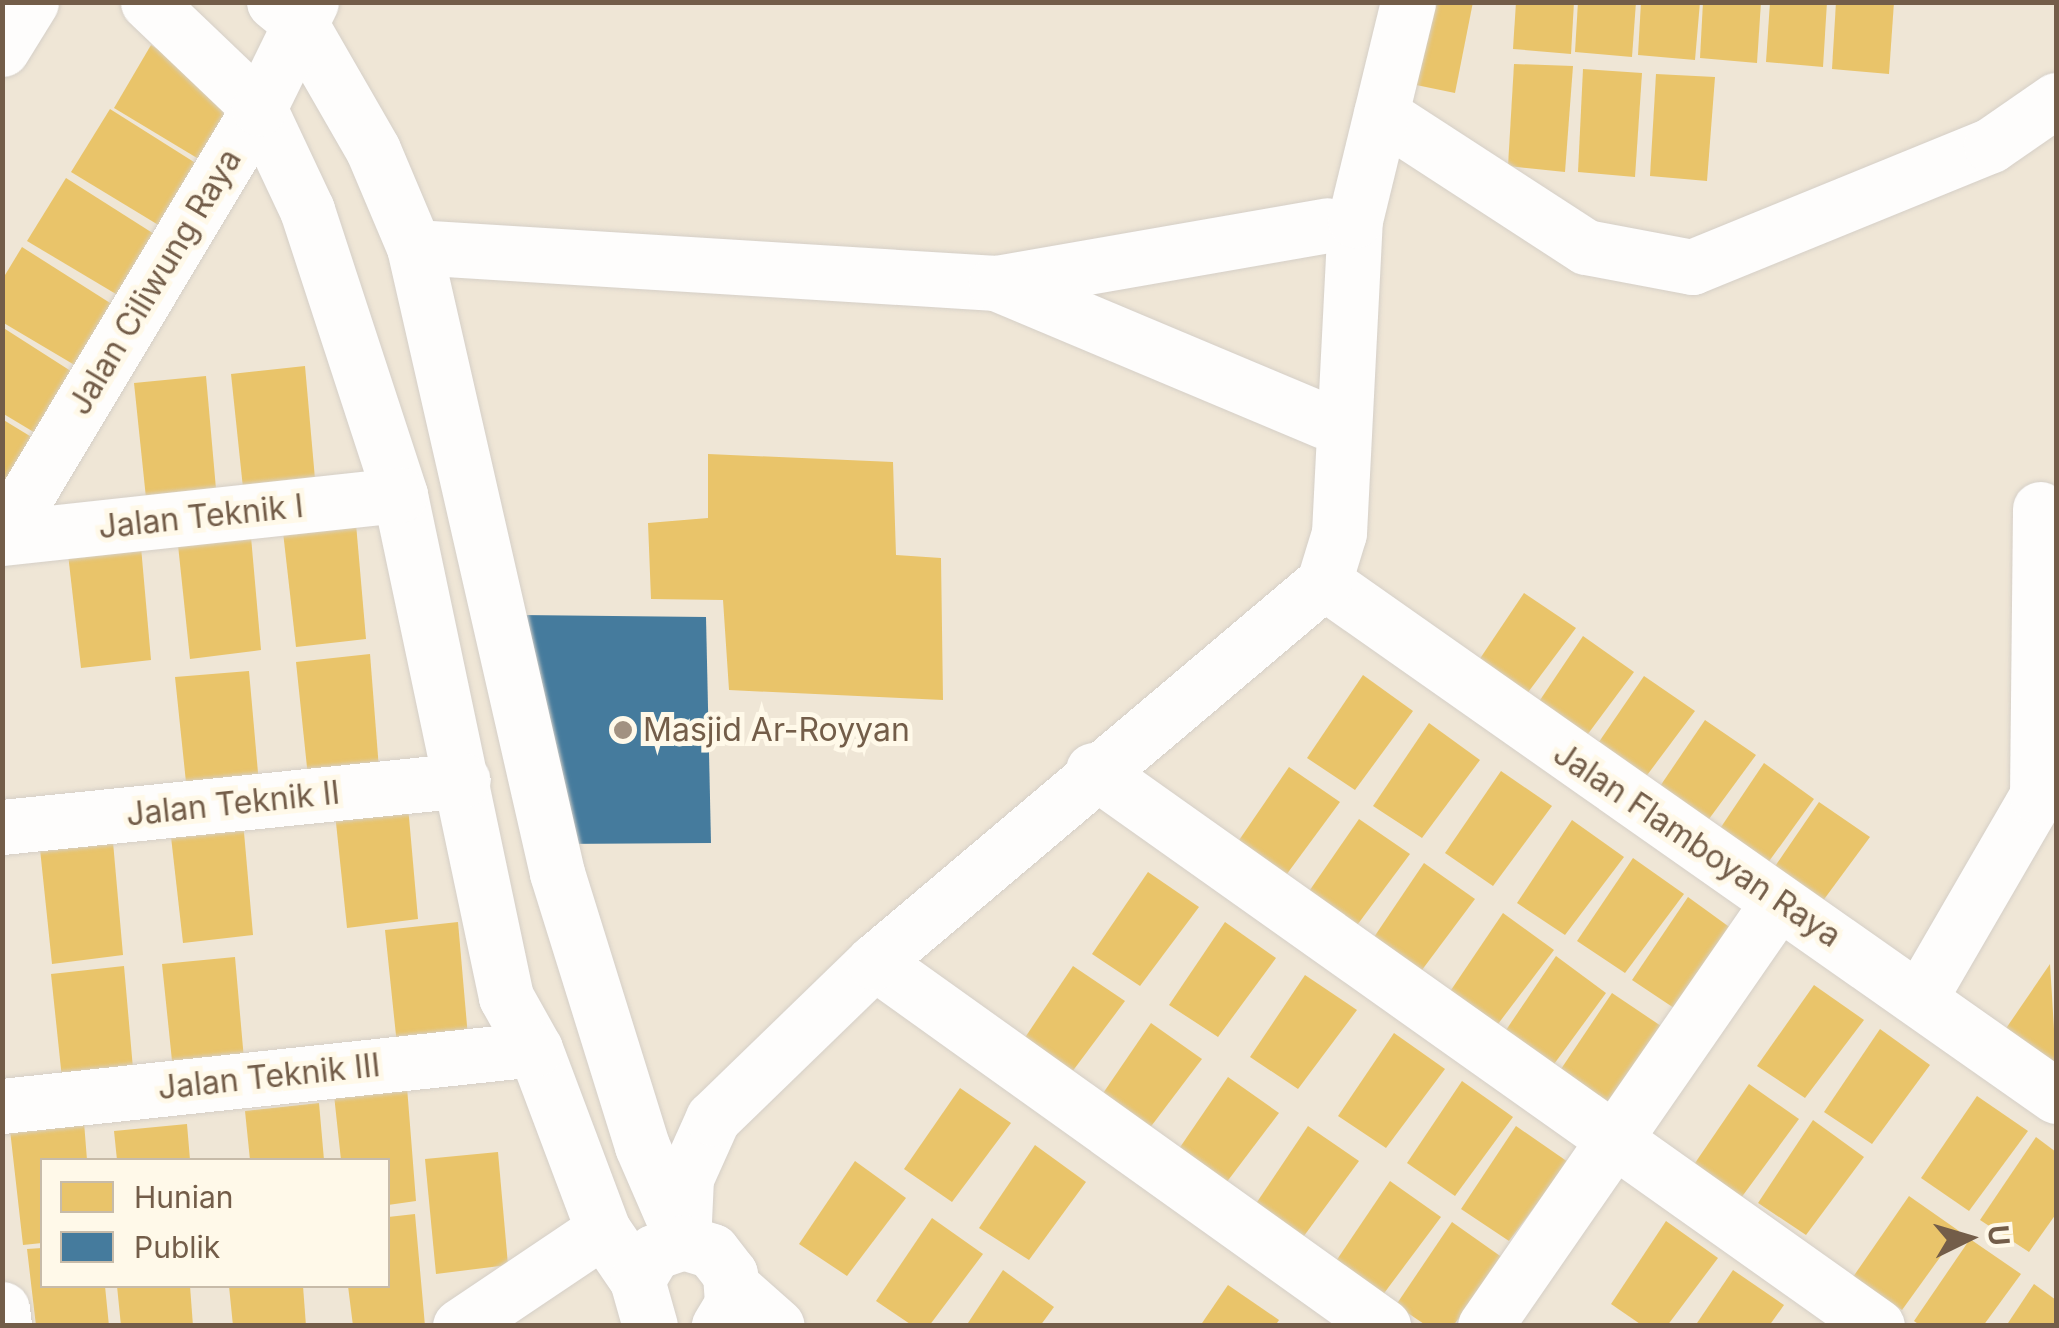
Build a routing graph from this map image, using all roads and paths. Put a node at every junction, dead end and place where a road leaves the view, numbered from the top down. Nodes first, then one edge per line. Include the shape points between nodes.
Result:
1 (31, 2) edge
2 (148, 2) edge
3 (1408, 2) edge
4 (295, 9) edge
5 (2, 49) edge
6 (2056, 100) edge
7 (259, 108) junction
8 (1382, 114) junction
9 (1327, 225) dead end
10 (414, 247) junction
11 (996, 283) junction
12 (1324, 420) dead end
13 (400, 494) junction
14 (2040, 510) dead end
15 (2, 538) edge
16 (1331, 587) junction
17 (1093, 770) junction
18 (463, 780) junction
19 (2, 828) edge
20 (1777, 904) junction
21 (874, 962) junction
22 (1922, 994) junction
23 (536, 1049) junction
24 (2056, 1096) edge
25 (2, 1106) edge
26 (1616, 1138) junction
27 (603, 1230) junction
28 (684, 1242) junction
29 (644, 1303) edge
30 (726, 1307) edge
31 (2, 1309) edge
32 (4, 1326) edge
33 (460, 1326) edge
34 (777, 1326) edge
35 (1383, 1326) edge
36 (1484, 1326) edge
37 (1877, 1326) edge

1 - 5 street
2 - 7 street
3 - 8 street
4 - 7 street, Jalan Ciliwung Raya
4 - 10 street via 373,150
6 - 8 street via 1991,145 1692,268 1586,247
7 - 13 street via 307,210
7 - 15 street, Jalan Ciliwung Raya
8 - 16 street via 1354,220
9 - 11 street
10 - 11 street
10 - 28 street via 557,873 642,1146
11 - 12 street
13 - 15 street, Jalan Teknik I
13 - 18 street
14 - 22 street via 2037,796
16 - 17 street
16 - 20 street, Jalan Flamboyan Raya
17 - 21 street
17 - 26 street
18 - 19 street, Jalan Teknik II
18 - 23 street via 506,997
20 - 22 street, Jalan Flamboyan Raya
20 - 26 street
21 - 28 street via 713,1118 686,1178
21 - 35 street
22 - 24 street, Jalan Flamboyan Raya
23 - 25 street, Jalan Teknik III
23 - 27 street
26 - 36 street
26 - 37 street
27 - 29 street
27 - 33 street
28 - 29 street via 654,1252
28 - 30 street via 712,1250
30 - 34 street
31 - 32 street

